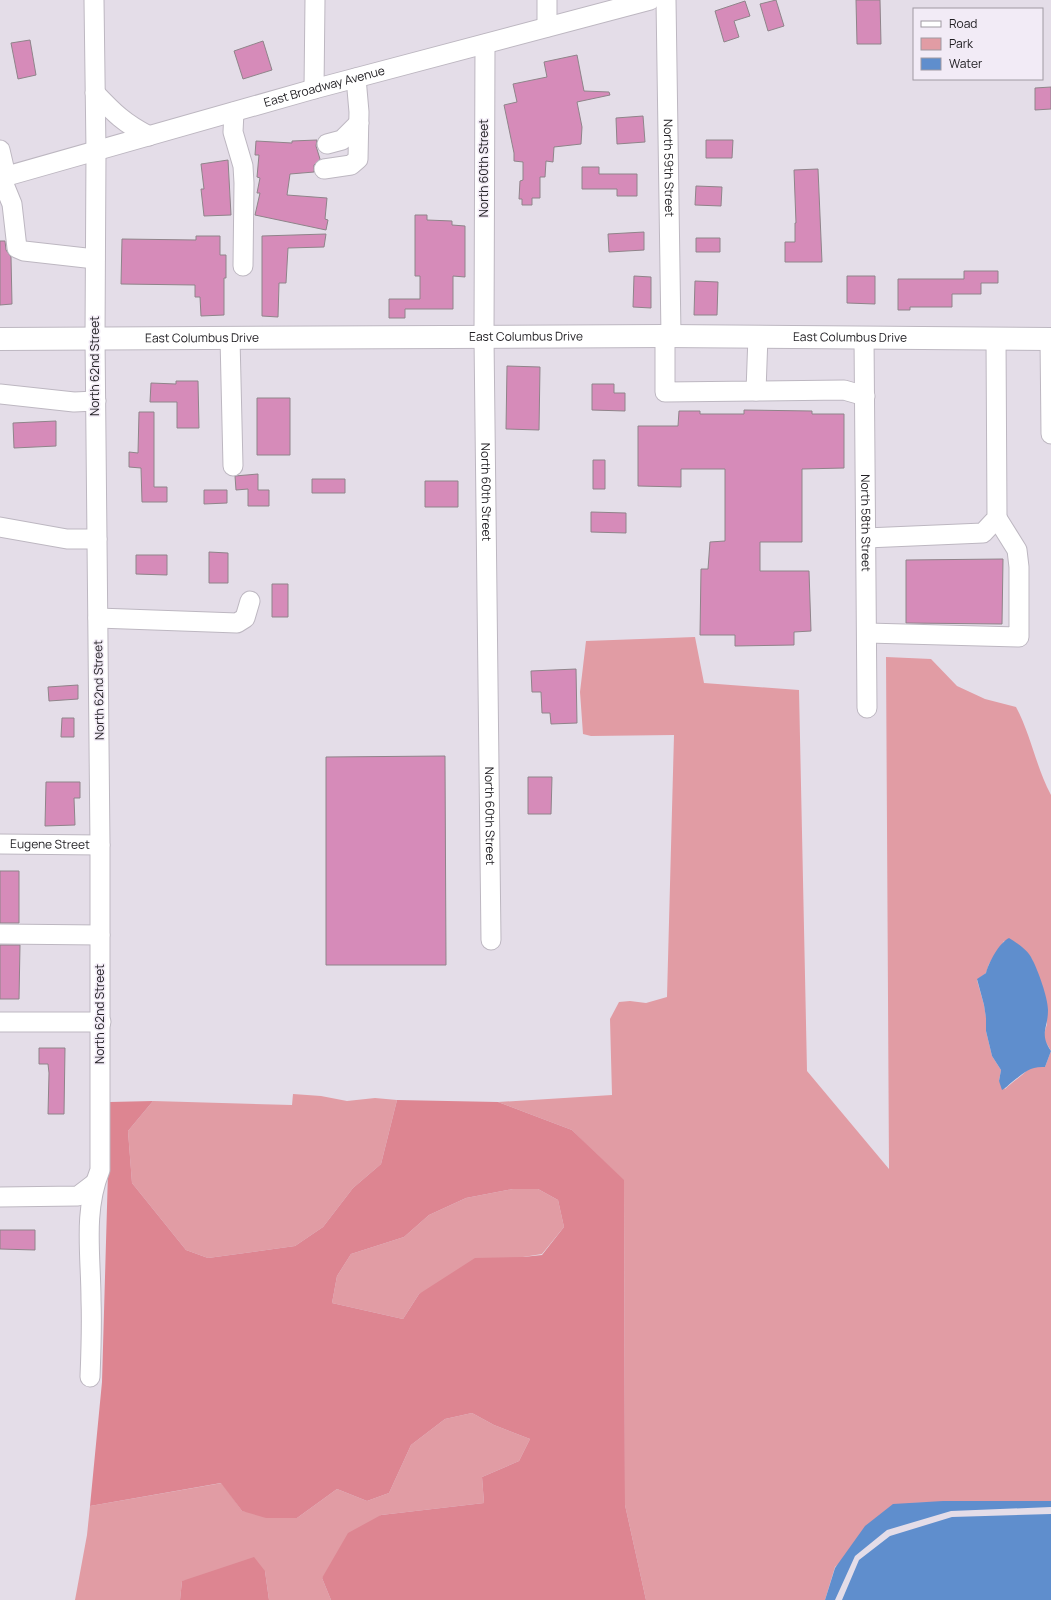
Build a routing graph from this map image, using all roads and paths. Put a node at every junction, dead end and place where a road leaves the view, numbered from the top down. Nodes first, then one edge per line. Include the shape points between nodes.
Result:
1 (94, 0) edge
2 (315, 0) edge
3 (547, 0) edge
4 (650, 0) edge
5 (666, 0) edge
6 (547, 27) junction
7 (485, 44) junction
8 (356, 78) junction
9 (314, 89) junction
10 (95, 93) junction
11 (234, 112) junction
12 (359, 123) junction
13 (149, 136) junction
14 (327, 144) dead end
15 (0, 150) edge
16 (96, 151) junction
17 (324, 169) dead end
18 (2, 177) edge
19 (96, 259) junction
20 (243, 266) dead end
21 (668, 336) junction
22 (758, 336) junction
23 (864, 337) junction
24 (95, 338) junction
25 (230, 338) junction
26 (484, 338) junction
27 (996, 338) junction
28 (0, 339) edge
29 (1050, 339) edge
30 (756, 391) junction
31 (0, 394) edge
32 (865, 396) junction
33 (96, 401) junction
34 (1051, 434) edge
35 (233, 466) dead end
36 (997, 518) junction
37 (0, 527) edge
38 (866, 538) junction
39 (97, 539) junction
40 (250, 601) dead end
41 (98, 618) junction
42 (867, 633) junction
43 (867, 708) dead end
44 (0, 844) edge
45 (100, 845) junction
46 (0, 934) edge
47 (100, 935) junction
48 (491, 940) dead end
49 (0, 1022) edge
50 (101, 1022) junction
51 (95, 1183) junction
52 (0, 1197) edge
53 (90, 1378) dead end

1 - 10 street, North 62nd Street
2 - 9 street
3 - 6 street
4 - 6 street, East Broadway Avenue
5 - 21 street, North 59th Street
6 - 7 street, East Broadway Avenue
7 - 8 street, East Broadway Avenue
7 - 26 street, North 60th Street
8 - 9 street, East Broadway Avenue
8 - 12 street
9 - 11 street, East Broadway Avenue
10 - 13 street via 116,116
10 - 16 street, North 62nd Street
11 - 13 street, East Broadway Avenue
11 - 20 street via 234,132 243,166 244,183
12 - 14 street via 342,140
12 - 17 street via 358,159 351,165
13 - 16 street, East Broadway Avenue
15 - 18 street
16 - 18 street, East Broadway Avenue
16 - 19 street, North 62nd Street
18 - 19 street via 12,204 17,248 24,251
19 - 24 street, North 62nd Street
21 - 22 main road, East Columbus Drive
21 - 26 main road, East Columbus Drive
21 - 30 street, North 59th Street via 665,392
22 - 23 main road, East Columbus Drive
22 - 30 street
23 - 27 main road, East Columbus Drive
23 - 32 street, North 58th Street
24 - 25 main road, East Columbus Drive
24 - 28 main road, East Columbus Drive
24 - 33 street, North 62nd Street
25 - 26 main road, East Columbus Drive
25 - 35 street
26 - 48 street, North 60th Street
27 - 29 main road, East Columbus Drive
27 - 36 street
29 - 34 street
30 - 32 street via 844,390
31 - 33 street via 74,402
32 - 38 street, North 58th Street
33 - 39 street, North 62nd Street
36 - 38 street via 983,533
36 - 42 street via 1017,550 1019,637
37 - 39 street via 67,539
38 - 42 street, North 58th Street
39 - 41 street, North 62nd Street
40 - 41 street via 245,618 237,623
41 - 45 street, North 62nd Street
42 - 43 street, North 58th Street
44 - 45 street, Eugene Street
45 - 47 street, North 62nd Street
46 - 47 street
47 - 50 street, North 62nd Street
49 - 50 street
50 - 51 street, North 62nd Street via 100,1170
51 - 52 street via 78,1196
51 - 53 street, North 62nd Street via 88,1226 91,1300

